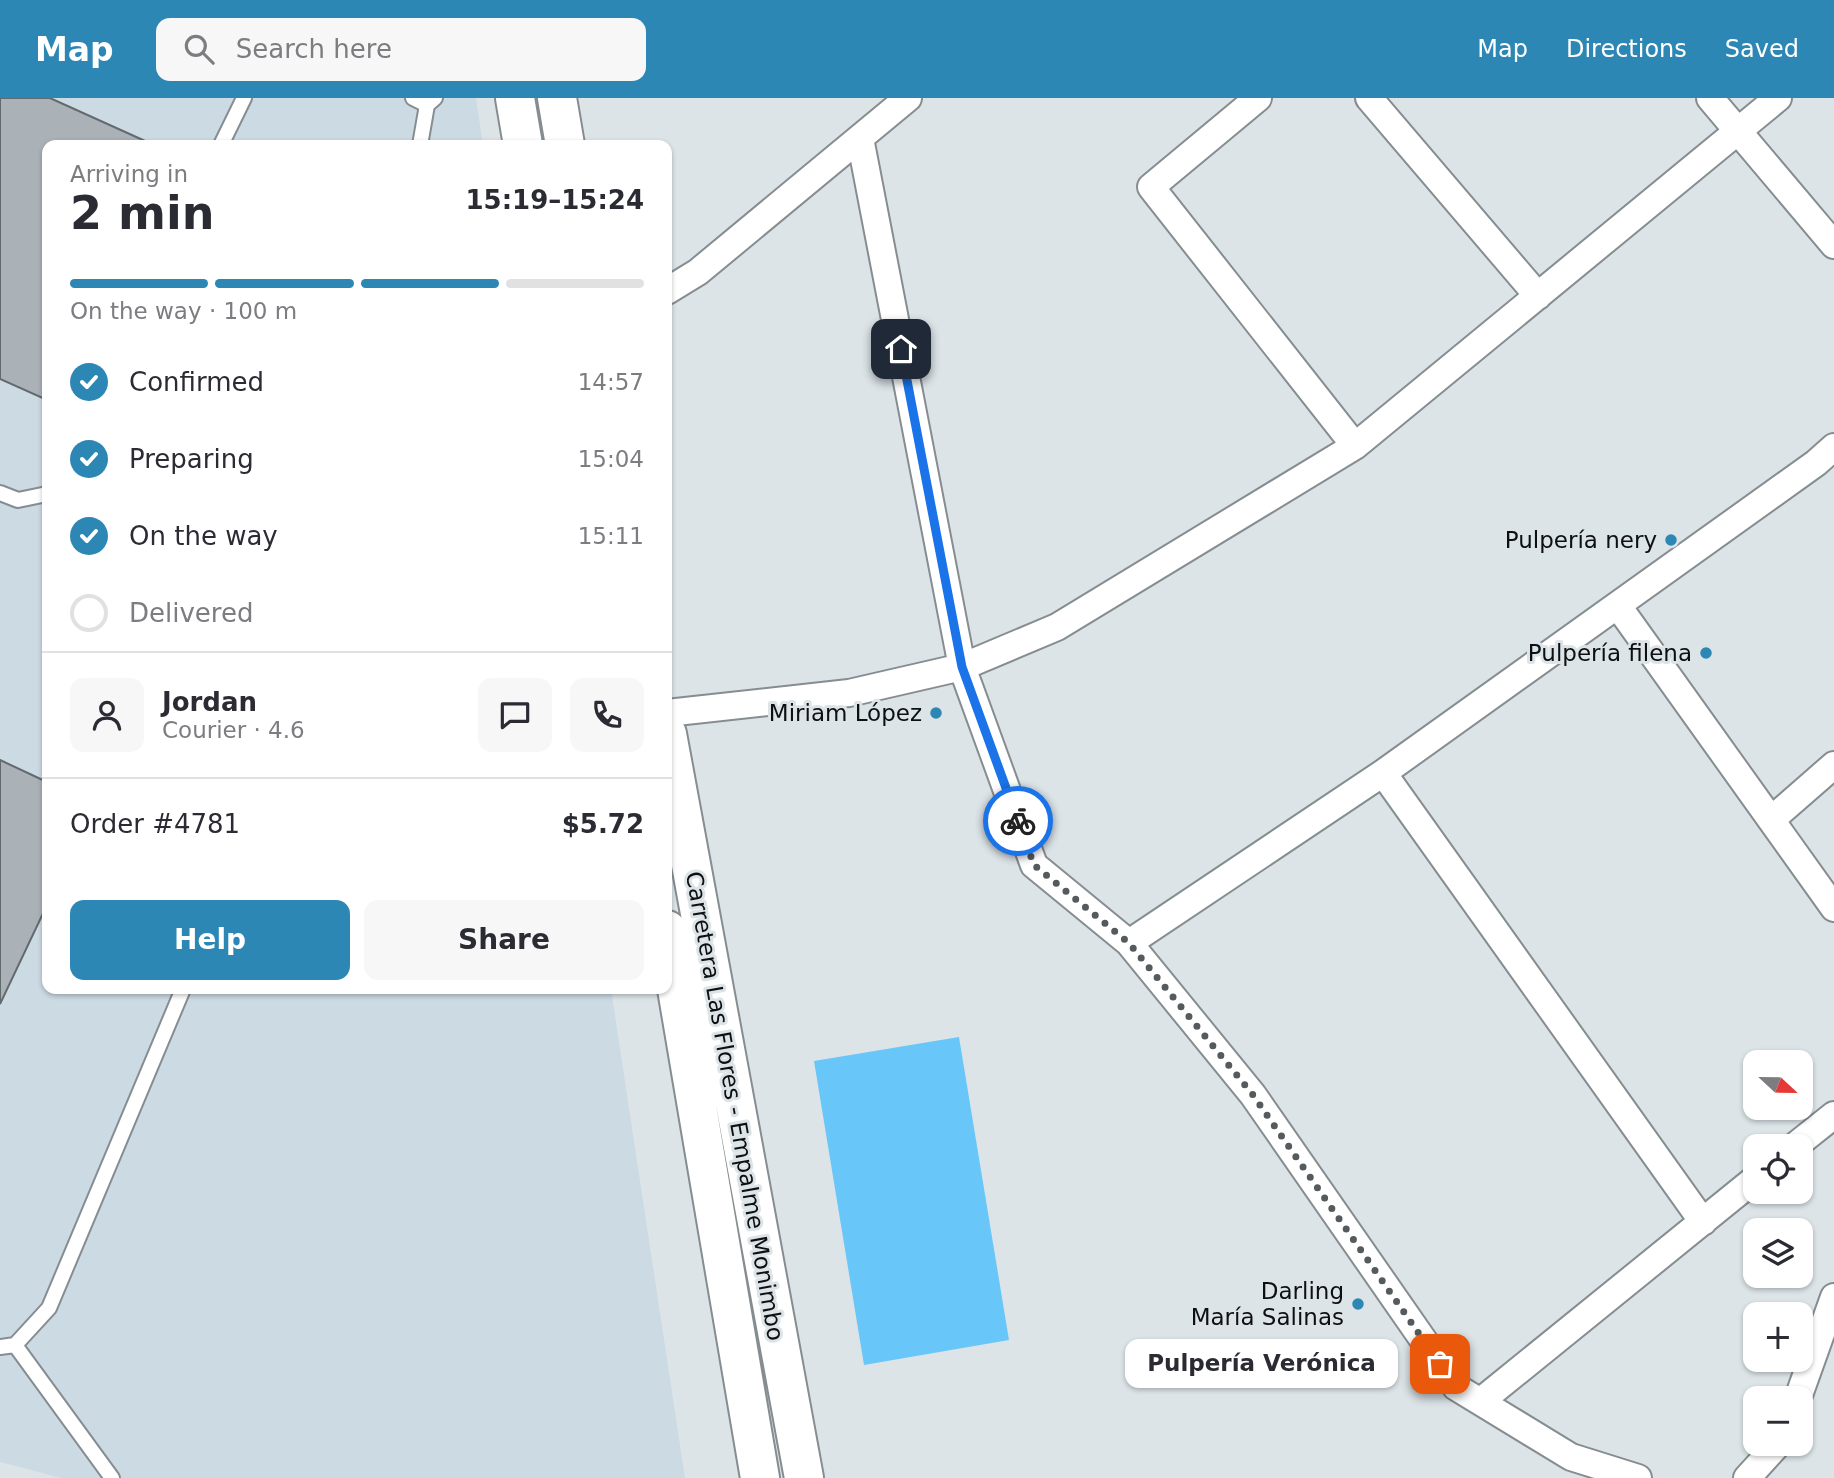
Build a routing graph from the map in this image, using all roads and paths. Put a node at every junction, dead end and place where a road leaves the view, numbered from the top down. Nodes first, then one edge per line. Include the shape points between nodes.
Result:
1 (244, 98) edge
2 (413, 98) edge
3 (515, 98) edge
4 (557, 98) edge
5 (908, 98) edge
6 (1258, 98) edge
7 (1369, 98) edge
8 (1710, 98) edge
9 (1778, 98) edge
10 (431, 102) edge
11 (1738, 129) junction
12 (860, 138) junction
13 (223, 140) edge
14 (421, 140) edge
15 (522, 140) edge
16 (564, 140) edge
17 (1834, 245) edge
18 (672, 288) edge
19 (1538, 296) junction
20 (1355, 446) junction
21 (1834, 447) edge
22 (0, 493) edge
23 (42, 495) edge
24 (1618, 606) junction
25 (962, 667) junction
26 (672, 712) edge
27 (672, 761) edge
28 (1834, 765) edge
29 (1383, 773) junction
30 (1772, 820) junction
31 (1834, 908) edge
32 (1129, 943) junction
33 (672, 959) edge
34 (181, 994) edge
35 (1834, 1115) edge
36 (1810, 1134) edge
37 (1743, 1189) edge
38 (1703, 1222) junction
39 (1834, 1297) edge
40 (15, 1345) junction
41 (0, 1347) edge
42 (1802, 1386) edge
43 (1480, 1401) junction
44 (1767, 1456) edge
45 (112, 1478) edge
46 (760, 1478) edge
47 (804, 1478) edge
48 (1638, 1478) edge
49 (1747, 1478) edge

1 - 13 lane
2 - 10 lane
3 - 15 highway
4 - 16 highway
5 - 12 street
6 - 20 street via 1151,187
7 - 19 street
8 - 11 street
9 - 11 street
10 - 14 lane
11 - 17 street
11 - 19 street
12 - 18 street via 698,272
12 - 25 street
19 - 20 street
20 - 25 street via 1057,627
21 - 24 street
22 - 23 lane via 18,500
24 - 29 street
24 - 30 street
25 - 26 street via 849,693
25 - 32 street via 1034,865
27 - 47 highway, Carretera Las Flores - Empalme Monimbo
28 - 30 street
29 - 32 street
29 - 38 street
30 - 31 street
32 - 43 street via 1253,1095 1456,1387
33 - 46 highway, Carretera Las Flores - Empalme Monimbo
34 - 40 lane via 49,1308
35 - 36 street
37 - 38 street
38 - 43 street
39 - 42 street
40 - 41 lane
40 - 45 lane
43 - 48 street via 1572,1457
44 - 49 street

